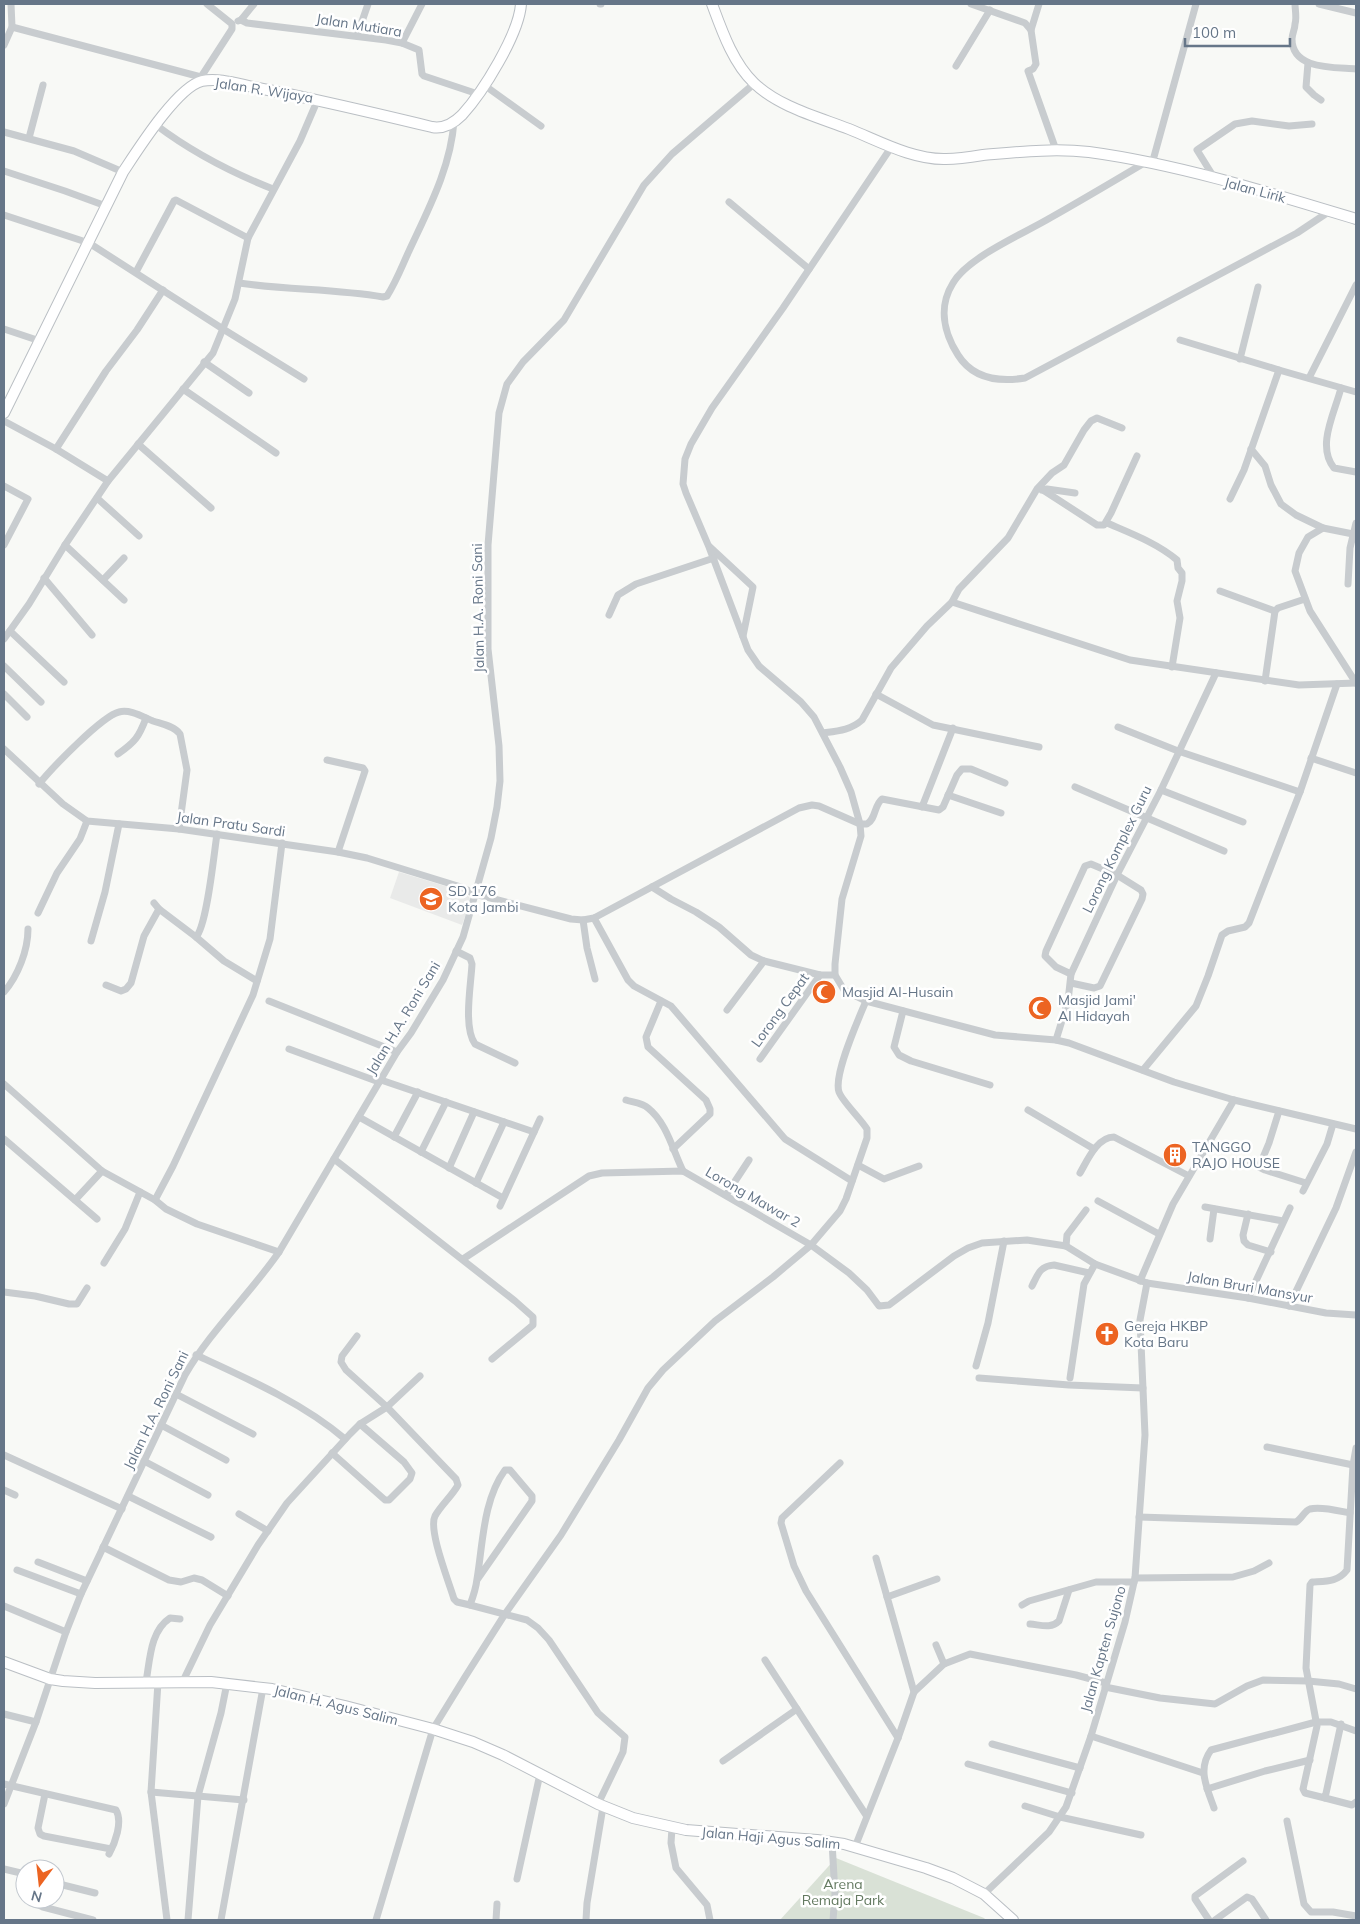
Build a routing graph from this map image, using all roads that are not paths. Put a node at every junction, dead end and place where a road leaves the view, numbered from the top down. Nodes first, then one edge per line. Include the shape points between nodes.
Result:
1 (11, 4) edge
2 (208, 4) edge
3 (254, 4) edge
4 (368, 4) edge
5 (422, 4) edge
6 (521, 4) edge
7 (712, 4) edge
8 (971, 4) edge
9 (1039, 4) edge
10 (1196, 4) edge
11 (1295, 4) edge
12 (1319, 4) edge
13 (990, 10) junction
14 (1356, 13) edge
15 (241, 20) junction
16 (232, 24) junction
17 (12, 27) junction
18 (1031, 30) junction
19 (357, 36) junction
20 (402, 43) junction
21 (4, 45) edge
22 (1308, 63) junction
23 (956, 66) dead end
24 (1356, 69) edge
25 (201, 79) junction
26 (755, 83) junction
27 (43, 86) dead end
28 (481, 90) junction
29 (318, 99) junction
30 (1321, 100) dead end
31 (454, 121) junction
32 (1312, 124) dead end
33 (156, 125) junction
34 (541, 126) dead end
35 (4, 132) edge
36 (29, 138) junction
37 (892, 146) junction
38 (1056, 150) junction
39 (1149, 163) junction
40 (4, 172) edge
41 (123, 172) junction
42 (1216, 179) junction
43 (273, 188) junction
44 (729, 202) dead end
45 (106, 206) junction
46 (1330, 211) junction
47 (4, 215) edge
48 (1356, 220) edge
49 (248, 238) junction
50 (89, 243) junction
51 (809, 269) junction
52 (136, 272) junction
53 (239, 283) junction
54 (1356, 285) edge
55 (1258, 287) dead end
56 (163, 290) junction
57 (4, 329) edge
58 (223, 329) junction
59 (1180, 340) dead end
60 (40, 341) junction
61 (1240, 358) junction
62 (204, 362) junction
63 (1280, 370) junction
64 (1309, 378) junction
65 (304, 379) dead end
66 (1342, 388) junction
67 (183, 389) junction
68 (1356, 392) edge
69 (249, 393) dead end
70 (4, 413) edge
71 (4, 421) edge
72 (1122, 428) dead end
73 (138, 444) junction
74 (56, 449) junction
75 (1251, 449) junction
76 (276, 452) dead end
77 (1137, 456) dead end
78 (1356, 472) edge
79 (108, 481) junction
80 (4, 486) edge
81 (1040, 490) junction
82 (1075, 493) dead end
83 (97, 498) junction
84 (1230, 499) dead end
85 (212, 508) dead end
86 (1107, 523) junction
87 (1356, 524) edge
88 (1323, 528) junction
89 (1354, 534) junction
90 (139, 536) dead end
91 (4, 544) edge
92 (65, 545) junction
93 (709, 547) junction
94 (124, 558) dead end
95 (714, 558) junction
96 (44, 578) junction
97 (103, 580) junction
98 (1348, 584) dead end
99 (1220, 591) dead end
100 (1305, 599) junction
101 (124, 600) dead end
102 (952, 602) junction
103 (1275, 611) junction
104 (609, 615) dead end
105 (10, 631) junction
106 (92, 635) dead end
107 (743, 638) junction
108 (4, 639) edge
109 (4, 666) edge
110 (1172, 667) junction
111 (1216, 673) junction
112 (1265, 681) junction
113 (64, 682) dead end
114 (1356, 683) edge
115 (1336, 684) junction
116 (4, 694) edge
117 (876, 694) junction
118 (41, 702) dead end
119 (27, 716) dead end
120 (146, 718) junction
121 (1118, 727) dead end
122 (953, 728) junction
123 (824, 733) junction
124 (1040, 747) dead end
125 (4, 749) edge
126 (1178, 751) junction
127 (118, 754) dead end
128 (1311, 758) junction
129 (327, 760) dead end
130 (1356, 772) edge
131 (1005, 783) dead end
132 (39, 784) junction
133 (1075, 786) dead end
134 (1161, 790) junction
135 (1300, 792) junction
136 (948, 795) junction
137 (922, 807) junction
138 (1001, 813) dead end
139 (1147, 816) junction
140 (87, 821) junction
141 (1242, 822) dead end
142 (119, 824) junction
143 (860, 824) junction
144 (179, 829) junction
145 (216, 834) junction
146 (282, 843) junction
147 (1224, 851) dead end
148 (338, 852) junction
149 (1117, 875) junction
150 (652, 887) junction
151 (475, 894) junction
152 (38, 913) dead end
153 (594, 918) junction
154 (583, 920) junction
155 (28, 929) dead end
156 (196, 938) junction
157 (91, 941) dead end
158 (456, 951) junction
159 (764, 961) junction
160 (1071, 974) junction
161 (820, 975) junction
162 (835, 975) junction
163 (595, 979) dead end
164 (257, 982) junction
165 (1071, 983) junction
166 (106, 985) dead end
167 (4, 992) edge
168 (661, 1000) junction
169 (269, 1001) dead end
170 (866, 1001) junction
171 (727, 1010) dead end
172 (903, 1011) junction
173 (1056, 1040) junction
174 (290, 1049) dead end
175 (397, 1052) junction
176 (760, 1059) dead end
177 (515, 1063) dead end
178 (1143, 1070) junction
179 (380, 1081) junction
180 (4, 1084) edge
181 (990, 1085) dead end
182 (418, 1092) junction
183 (626, 1100) dead end
184 (1234, 1100) junction
185 (446, 1102) junction
186 (1028, 1110) dead end
187 (1279, 1110) junction
188 (474, 1112) junction
189 (358, 1117) junction
190 (540, 1119) dead end
191 (504, 1122) junction
192 (1333, 1124) junction
193 (1356, 1129) edge
194 (534, 1132) junction
195 (394, 1137) junction
196 (4, 1139) edge
197 (673, 1148) junction
198 (1094, 1149) junction
199 (421, 1152) junction
200 (1356, 1152) edge
201 (334, 1159) junction
202 (749, 1160) dead end
203 (1251, 1162) dead end
204 (858, 1165) junction
205 (919, 1166) dead end
206 (1259, 1167) junction
207 (449, 1168) junction
208 (102, 1171) junction
209 (683, 1172) junction
210 (1080, 1173) dead end
211 (1189, 1176) junction
212 (852, 1181) junction
213 (476, 1183) junction
214 (1306, 1184) junction
215 (1303, 1191) dead end
216 (140, 1192) junction
217 (726, 1195) junction
218 (504, 1198) junction
219 (74, 1200) junction
220 (155, 1200) junction
221 (1098, 1201) dead end
222 (500, 1206) dead end
223 (1205, 1207) dead end
224 (1290, 1208) dead end
225 (1214, 1209) junction
226 (1086, 1210) dead end
227 (1248, 1214) junction
228 (97, 1219) dead end
229 (1283, 1221) junction
230 (1159, 1234) junction
231 (1210, 1239) dead end
232 (1004, 1241) junction
233 (811, 1245) junction
234 (1066, 1246) junction
235 (280, 1252) junction
236 (1271, 1252) junction
237 (463, 1260) junction
238 (104, 1263) dead end
239 (1095, 1264) junction
240 (1088, 1273) junction
241 (1143, 1282) junction
242 (1032, 1286) dead end
243 (87, 1288) dead end
244 (4, 1292) edge
245 (1248, 1298) junction
246 (1289, 1306) junction
247 (1356, 1315) edge
248 (357, 1336) dead end
249 (196, 1356) junction
250 (492, 1359) dead end
251 (976, 1366) dead end
252 (420, 1376) dead end
253 (979, 1378) dead end
254 (1070, 1378) dead end
255 (1143, 1388) junction
256 (176, 1394) junction
257 (387, 1407) junction
258 (360, 1424) junction
259 (161, 1425) junction
260 (252, 1434) dead end
261 (345, 1439) junction
262 (1267, 1447) dead end
263 (1356, 1448) edge
264 (332, 1453) junction
265 (4, 1455) edge
266 (144, 1460) junction
267 (226, 1460) dead end
268 (840, 1463) dead end
269 (1353, 1465) junction
270 (1354, 1480) edge
271 (4, 1490) edge
272 (15, 1495) dead end
273 (208, 1495) dead end
274 (128, 1496) junction
275 (122, 1509) junction
276 (1350, 1513) junction
277 (239, 1514) dead end
278 (1139, 1517) junction
279 (268, 1530) junction
280 (211, 1537) dead end
281 (103, 1547) junction
282 (876, 1558) dead end
283 (38, 1562) dead end
284 (1269, 1563) dead end
285 (17, 1570) dead end
286 (937, 1579) dead end
287 (477, 1580) junction
288 (1135, 1580) junction
289 (87, 1581) junction
290 (1069, 1590) junction
291 (81, 1594) junction
292 (228, 1596) junction
293 (887, 1597) junction
294 (470, 1605) junction
295 (1022, 1605) dead end
296 (4, 1606) edge
297 (505, 1614) junction
298 (180, 1619) dead end
299 (1030, 1624) dead end
300 (66, 1632) junction
301 (936, 1645) dead end
302 (765, 1660) dead end
303 (4, 1662) edge
304 (944, 1664) junction
305 (50, 1679) junction
306 (183, 1681) junction
307 (1308, 1681) junction
308 (146, 1682) junction
309 (158, 1682) junction
310 (227, 1683) junction
311 (1105, 1685) junction
312 (263, 1688) junction
313 (1356, 1690) edge
314 (914, 1692) junction
315 (797, 1709) junction
316 (4, 1714) edge
317 (36, 1722) junction
318 (1316, 1722) junction
319 (1341, 1724) junction
320 (434, 1729) junction
321 (1356, 1731) edge
322 (1091, 1736) junction
323 (898, 1738) junction
324 (992, 1744) dead end
325 (723, 1760) dead end
326 (1310, 1760) junction
327 (968, 1764) dead end
328 (1080, 1768) junction
329 (1203, 1773) junction
330 (540, 1774) junction
331 (7, 1785) edge
332 (1207, 1789) junction
333 (151, 1792) junction
334 (1072, 1793) junction
335 (45, 1794) junction
336 (198, 1796) junction
337 (1325, 1798) junction
338 (244, 1800) junction
339 (1356, 1802) edge
340 (4, 1804) edge
341 (600, 1806) junction
342 (1025, 1806) dead end
343 (1214, 1808) dead end
344 (866, 1815) junction
345 (1060, 1817) junction
346 (1288, 1821) dead end
347 (672, 1828) junction
348 (1141, 1835) dead end
349 (832, 1842) junction
350 (855, 1847) junction
351 (1243, 1861) dead end
352 (517, 1879) dead end
353 (65, 1886) edge
354 (95, 1894) dead end
355 (984, 1894) junction
356 (497, 1904) dead end
357 (51, 1909) edge
358 (1356, 1916) edge
359 (93, 1920) edge
360 (167, 1920) edge
361 (188, 1920) edge
362 (221, 1920) edge
363 (376, 1920) edge
364 (496, 1920) edge
365 (586, 1920) edge
366 (710, 1920) edge
367 (833, 1920) edge
368 (1013, 1920) edge
369 (1209, 1920) edge
370 (1215, 1920) edge
371 (1266, 1920) edge

1 - 17 street
2 - 16 street
3 - 15 street
4 - 19 street
5 - 20 street
6 - 28 main road via 515,31
7 - 26 main road, Jalan Lirik via 737,62
8 - 13 street
9 - 18 street
10 - 39 street
11 - 22 street via 1293,51
12 - 14 street
13 - 18 street via 1025,23
13 - 23 street
15 - 16 street
15 - 19 street, Jalan Mutiara
16 - 25 street
17 - 21 street
17 - 25 street
18 - 38 street via 1036,64 1028,71
19 - 20 street, Jalan Mutiara
20 - 28 street, Jalan Mutiara via 419,50 424,76
22 - 24 street
22 - 30 street via 1306,87
25 - 29 main road, Jalan R. Wijaya
25 - 33 main road, Jalan R. Wijaya via 174,103
26 - 37 main road, Jalan Lirik via 787,104
26 - 151 street, Jalan H.A. Roni Sani via 672,154 644,185 564,320 519,367 502,398 498,413 488,545 488,649 500,781 491,838
27 - 36 street
28 - 31 main road
28 - 34 street
29 - 31 main road, Jalan R. Wijaya via 432,127 445,127
29 - 43 street via 300,141
31 - 53 street via 447,162 389,294 383,297
32 - 42 street via 1289,126 1252,121 1235,124 1197,150
33 - 41 main road, Jalan R. Wijaya
33 - 43 street via 216,164
35 - 36 street
36 - 41 street via 74,151
37 - 38 main road, Jalan Lirik via 922,156 946,159
37 - 51 street
38 - 39 main road, Jalan Lirik
39 - 42 main road, Jalan Lirik
39 - 46 street via 970,264 959,274 944,306 945,328 960,357 972,371 999,380 1025,378 1297,233
40 - 45 street via 66,190
41 - 45 main road, Jalan R. Wijaya
42 - 46 main road, Jalan Lirik
43 - 49 street
44 - 51 street
45 - 50 main road, Jalan R. Wijaya
46 - 48 main road, Jalan Lirik
47 - 50 street
49 - 52 street via 175,200
49 - 53 street
50 - 52 street
50 - 60 main road, Jalan R. Wijaya
51 - 93 street via 712,408 685,459 683,484
52 - 56 street
53 - 58 street
54 - 64 street
55 - 61 street
56 - 58 street
56 - 74 street
57 - 60 street
58 - 62 street via 213,353
58 - 65 street
59 - 61 street
60 - 70 main road, Jalan R. Wijaya
61 - 63 street
62 - 67 street
62 - 69 street
63 - 64 street
63 - 75 street
64 - 66 street
66 - 68 street
66 - 78 street via 1326,442 1327,455 1334,468
67 - 73 street
67 - 76 street
71 - 74 street
72 - 81 street via 1096,418 1091,421 1064,465 1052,473
73 - 79 street
73 - 85 street
74 - 79 street
75 - 84 street
75 - 88 street via 1264,466 1281,504
77 - 86 street
79 - 83 street
80 - 91 street via 28,499
81 - 82 street
81 - 86 street via 1096,525
81 - 102 street via 1008,538 959,589
83 - 90 street
83 - 92 street
86 - 110 street via 1177,560 1182,581 1177,601 1180,618
87 - 89 street
88 - 89 street
88 - 100 street via 1308,537 1299,552 1295,571
89 - 98 street
92 - 96 street
92 - 97 street
93 - 95 street
93 - 107 street via 753,586
94 - 97 street
95 - 104 street via 636,584 618,595
95 - 107 street
96 - 105 street
96 - 106 street
97 - 101 street
99 - 103 street
100 - 103 street
100 - 114 street
102 - 110 street via 1130,660
102 - 117 street via 898,659
103 - 112 street
105 - 108 street
105 - 113 street
107 - 123 street via 752,659 801,702
109 - 118 street
110 - 111 street
111 - 112 street
111 - 126 street, Lorong Komplex Guru
112 - 115 street via 1299,685
114 - 115 street
115 - 128 street
116 - 119 street
117 - 122 street via 933,725
117 - 123 street via 856,726
120 - 127 street via 140,736
120 - 132 street via 126,712 111,716 60,759
120 - 144 street via 178,731 182,737 187,770
121 - 126 street
122 - 124 street
122 - 137 street
123 - 143 street via 851,792
125 - 132 street, Jalan Pratu Sardi
126 - 134 street, Lorong Komplex Guru
126 - 135 street
128 - 130 street
128 - 135 street
129 - 148 street via 365,771
131 - 136 street via 971,769 962,769
132 - 140 street, Jalan Pratu Sardi
133 - 139 street
134 - 139 street, Lorong Komplex Guru
134 - 141 street
135 - 178 street via 1250,923 1222,935 1196,1006
136 - 137 street via 939,810
136 - 138 street
137 - 143 street via 882,799 871,822
139 - 147 street
139 - 149 street, Lorong Komplex Guru
140 - 142 street, Jalan Pratu Sardi
140 - 152 street via 80,839 57,872
142 - 144 street, Jalan Pratu Sardi
142 - 157 street
143 - 150 street via 828,809 805,806
143 - 162 street via 858,850 842,899
144 - 145 street, Jalan Pratu Sardi
145 - 146 street, Jalan Pratu Sardi
145 - 156 street via 204,916
146 - 148 street, Jalan Pratu Sardi
146 - 164 street via 270,939
148 - 151 street, Jalan Pratu Sardi via 367,858
149 - 160 street, Lorong Komplex Guru
149 - 160 street via 1088,864 1065,907 1045,956 1056,967
149 - 165 street via 1141,890 1142,899 1100,986 1094,988
150 - 153 street
150 - 159 street via 696,912 730,935 751,955
151 - 154 street, Jalan Pratu Sardi
151 - 158 street, Jalan H.A. Roni Sani
153 - 154 street
153 - 168 street via 628,980
154 - 163 street
155 - 167 street via 28,943 22,960
156 - 164 street
156 - 166 street via 156,906 131,983 121,991
158 - 175 street, Jalan H.A. Roni Sani via 443,980
158 - 177 street via 470,958 472,964 471,1039
159 - 161 street
159 - 171 street
160 - 165 street, Lorong Komplex Guru
161 - 162 street
161 - 176 street, Lorong Cepat
162 - 170 street via 844,990
164 - 220 street via 178,1157
165 - 173 street, Lorong Komplex Guru
168 - 197 street via 646,1037 648,1047 706,1100 710,1109 710,1114
168 - 212 street via 671,1006 785,1140
169 - 175 street
170 - 172 street
170 - 204 street via 852,1033 837,1083 839,1093 867,1129
172 - 173 street via 995,1035
172 - 181 street via 894,1047 899,1054 911,1061
173 - 178 street
174 - 179 street
175 - 179 street, Jalan H.A. Roni Sani
178 - 184 street
179 - 182 street
179 - 189 street, Jalan H.A. Roni Sani
180 - 208 street
182 - 185 street
182 - 195 street
183 - 197 street via 650,1110
184 - 187 street
184 - 211 street, Jalan Kapten Sujono
185 - 188 street
185 - 199 street
186 - 198 street
187 - 192 street
187 - 206 street
188 - 191 street
188 - 207 street
189 - 195 street
189 - 201 street, Jalan H.A. Roni Sani
190 - 194 street
191 - 194 street
191 - 213 street
192 - 193 street
192 - 214 street via 1327,1144
194 - 218 street
195 - 199 street
196 - 219 street
197 - 209 street
198 - 210 street
198 - 211 street via 1109,1137 1114,1137
199 - 207 street
200 - 246 street via 1336,1208
201 - 235 street, Jalan H.A. Roni Sani
201 - 237 street
202 - 217 street
203 - 206 street
204 - 205 street via 884,1179
204 - 212 street
206 - 214 street
207 - 213 street
208 - 216 street
208 - 219 street
209 - 217 street, Lorong Mawar 2
209 - 237 street via 589,1176
211 - 230 street, Jalan Kapten Sujono
212 - 233 street via 840,1211
213 - 218 street
214 - 215 street
216 - 220 street
216 - 238 street via 125,1229
217 - 233 street, Lorong Mawar 2
218 - 222 street
219 - 228 street
220 - 235 street via 197,1224
221 - 230 street
223 - 225 street
224 - 229 street
225 - 227 street
225 - 231 street
226 - 234 street via 1067,1235
227 - 229 street
227 - 236 street via 1244,1241
229 - 236 street
230 - 241 street, Jalan Kapten Sujono
232 - 233 street, Lorong Mawar 2 via 968,1248 902,1297 882,1306 874,1302 849,1273
232 - 234 street via 1027,1240
232 - 251 street
233 - 297 street via 714,1321 648,1388 561,1535
234 - 239 street, Jalan Bruri Mansyur
235 - 249 street, Jalan H.A. Roni Sani
236 - 245 street
237 - 250 street via 534,1319 533,1325
239 - 240 street
239 - 241 street, Jalan Bruri Mansyur
240 - 242 street via 1048,1265 1040,1269
240 - 254 street
241 - 245 street, Jalan Bruri Mansyur
241 - 255 street, Jalan Kapten Sujono via 1140,1320
243 - 244 street via 77,1304
245 - 246 street, Jalan Bruri Mansyur
246 - 247 street, Jalan Bruri Mansyur
248 - 257 street via 341,1362
249 - 256 street, Jalan H.A. Roni Sani
249 - 261 street via 238,1374 307,1412
252 - 257 street
253 - 255 street
255 - 278 street, Jalan Kapten Sujono via 1145,1435
256 - 259 street, Jalan H.A. Roni Sani
256 - 260 street
257 - 258 street
257 - 294 street via 456,1479 458,1485 432,1524 454,1599
258 - 261 street
258 - 264 street via 404,1462 412,1473 410,1479 389,1500 385,1500
259 - 266 street, Jalan H.A. Roni Sani
259 - 267 street
261 - 264 street
262 - 269 street
263 - 269 street
264 - 279 street via 287,1503
265 - 275 street
266 - 273 street
266 - 274 street, Jalan H.A. Roni Sani
268 - 323 street via 782,1518 781,1523 794,1566 806,1591
269 - 270 street
270 - 276 street
271 - 272 street
274 - 275 street, Jalan H.A. Roni Sani
274 - 280 street
275 - 281 street, Jalan H.A. Roni Sani
276 - 278 street via 1316,1508 1310,1509 1296,1522
276 - 307 street via 1347,1570 1341,1577 1310,1585
277 - 279 street
278 - 288 street, Jalan Kapten Sujono
279 - 292 street
281 - 289 street, Jalan H.A. Roni Sani
281 - 292 street via 169,1580 202,1580
282 - 293 street
283 - 289 street
284 - 288 street via 1233,1577
285 - 291 street
286 - 293 street
287 - 287 street via 492,1497 500,1477 505,1470 510,1470 532,1496 532,1501
287 - 294 street
288 - 290 street via 1096,1582
288 - 311 street, Jalan Kapten Sujono
289 - 291 street, Jalan H.A. Roni Sani
290 - 295 street
290 - 299 street via 1060,1621 1050,1627
291 - 300 street, Jalan H.A. Roni Sani
292 - 306 street
293 - 314 street
294 - 297 street
296 - 300 street
297 - 320 street
297 - 341 street via 527,1620 538,1628 598,1713 625,1737 623,1752
298 - 308 street via 170,1618 159,1628
300 - 305 street, Jalan H.A. Roni Sani
301 - 304 street
302 - 315 street
303 - 305 main road, Jalan H. Agus Salim
304 - 311 street via 970,1654 1076,1675
304 - 314 street
305 - 308 main road, Jalan H. Agus Salim via 95,1683
305 - 317 street, Jalan H.A. Roni Sani
306 - 309 main road, Jalan H. Agus Salim
306 - 310 main road, Jalan H. Agus Salim
307 - 311 street via 1263,1680 1215,1704 1160,1698
307 - 313 street via 1339,1684
307 - 318 street
308 - 309 main road, Jalan H. Agus Salim
309 - 333 street
310 - 312 main road, Jalan H. Agus Salim
310 - 336 street
311 - 322 street, Jalan Kapten Sujono
312 - 320 main road, Jalan H. Agus Salim
312 - 338 street
314 - 323 street
315 - 325 street
315 - 344 street
316 - 317 street
317 - 331 street, Jalan H.A. Roni Sani
318 - 319 street
318 - 326 street
318 - 329 street via 1211,1750 1205,1758
319 - 321 street
319 - 337 street
320 - 330 main road, Jalan H. Agus Salim via 473,1742
320 - 363 street
322 - 328 street, Jalan Kapten Sujono
322 - 329 street
323 - 344 street
324 - 328 street
326 - 332 street via 1265,1770
326 - 337 street via 1304,1793
327 - 334 street
328 - 334 street, Jalan Kapten Sujono
329 - 332 street
330 - 341 main road, Jalan H. Agus Salim
330 - 352 street
331 - 335 street
331 - 340 street, Jalan H.A. Roni Sani
332 - 343 street
333 - 336 street
333 - 360 street
334 - 345 street, Jalan Kapten Sujono
335 - 335 street via 38,1828 40,1834 110,1852 118,1829 116,1810
336 - 338 street
336 - 361 street
337 - 339 street via 1352,1805
338 - 362 street
341 - 347 main road, Jalan Haji Agus Salim
341 - 365 street
342 - 345 street
344 - 350 street
345 - 348 street
345 - 355 street, Jalan Kapten Sujono via 1049,1832
346 - 358 street via 1304,1904 1311,1912
347 - 349 main road, Jalan Haji Agus Salim
347 - 366 street via 676,1868 707,1905
349 - 350 main road, Jalan Haji Agus Salim
349 - 367 street via 836,1894
350 - 355 main road, Jalan Haji Agus Salim via 926,1868
351 - 369 street via 1195,1896
353 - 354 street
355 - 368 main road, Jalan Haji Agus Salim
356 - 364 street
357 - 359 street
370 - 371 street via 1248,1897

